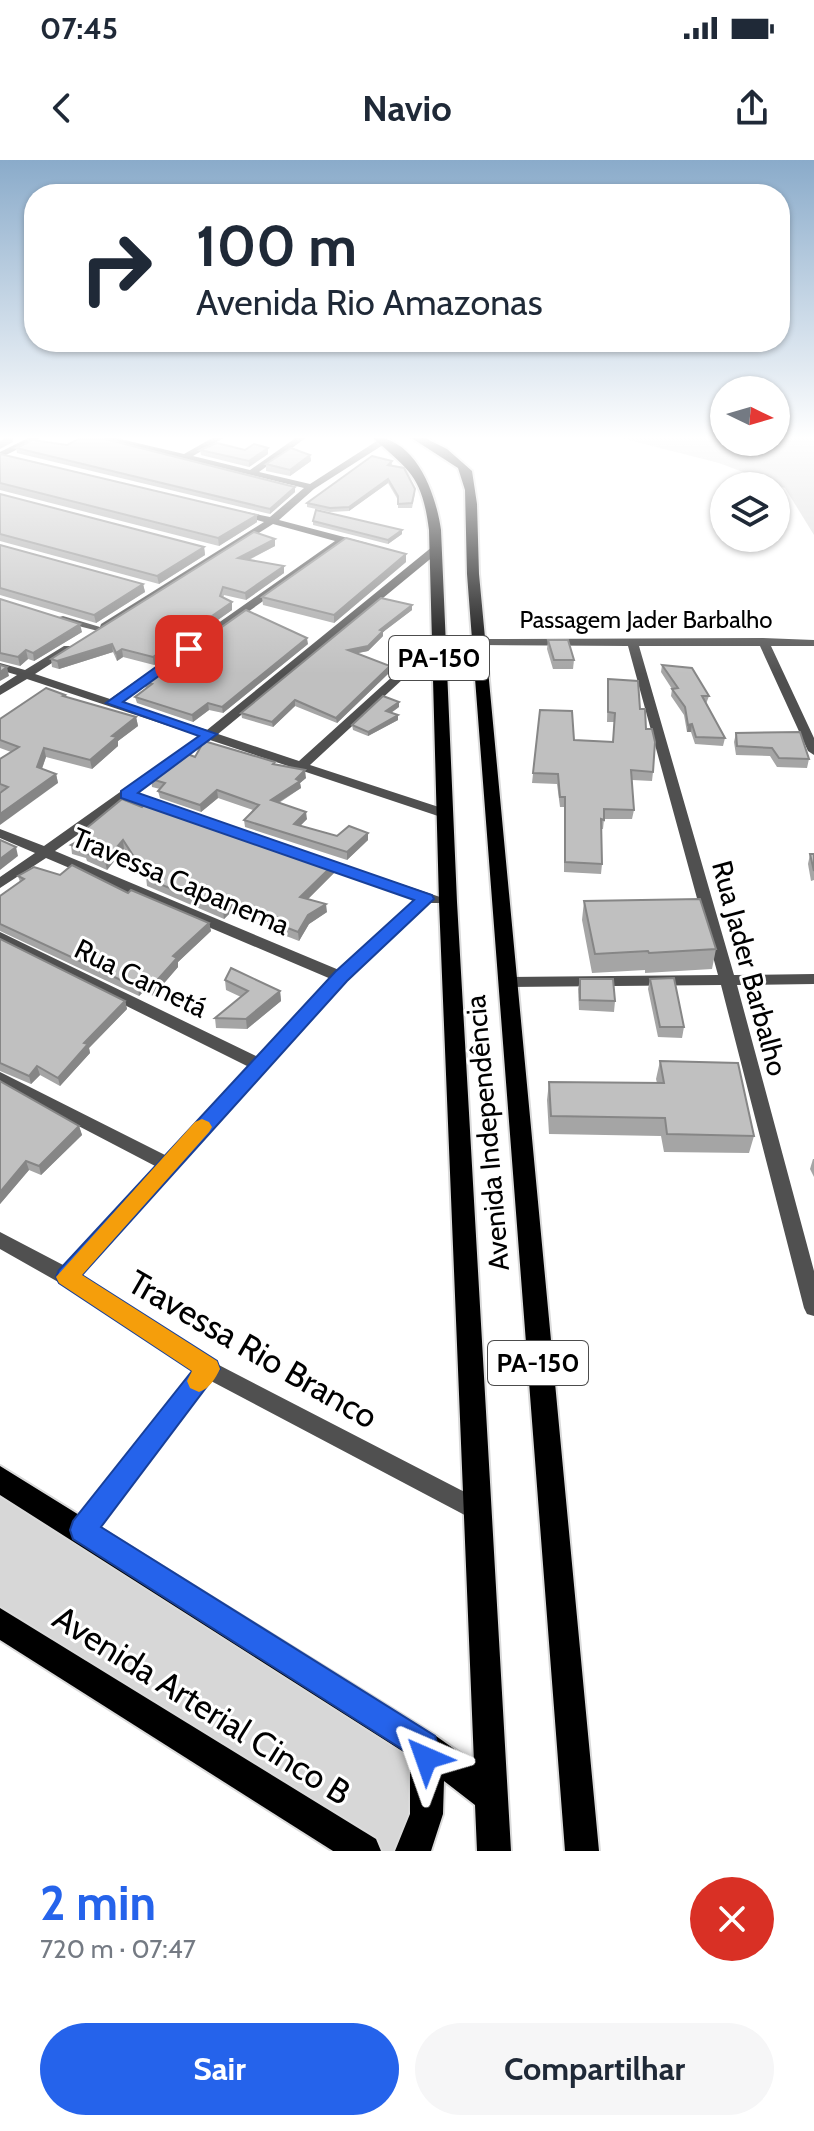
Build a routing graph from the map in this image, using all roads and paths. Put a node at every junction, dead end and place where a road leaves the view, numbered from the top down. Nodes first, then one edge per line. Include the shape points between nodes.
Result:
1 (256, 516) edge
2 (278, 516) edge
3 (442, 516) edge
4 (456, 516) edge
5 (273, 520) junction
6 (452, 531) junction
7 (343, 540) junction
8 (370, 546) edge
9 (202, 548) edge
10 (436, 549) junction
11 (217, 552) junction
12 (410, 556) dead end
13 (423, 560) junction
14 (144, 586) edge
15 (158, 590) junction
16 (45, 614) edge
17 (98, 630) junction
18 (86, 638) edge
19 (439, 640) junction
20 (763, 641) junction
21 (479, 642) junction
22 (633, 643) junction
23 (814, 643) edge
24 (74, 645) edge
25 (0, 666) edge
26 (26, 675) junction
27 (0, 691) edge
28 (112, 703) junction
29 (210, 734) junction
30 (814, 751) edge
31 (303, 764) junction
32 (127, 795) junction
33 (141, 800) dead end
34 (446, 814) junction
35 (0, 833) edge
36 (45, 851) junction
37 (291, 852) edge
38 (0, 884) edge
39 (437, 900) junction
40 (0, 937) edge
41 (341, 977) junction
42 (727, 978) junction
43 (814, 979) edge
44 (507, 982) junction
45 (259, 1065) junction
46 (0, 1078) edge
47 (167, 1164) junction
48 (0, 1240) edge
49 (67, 1277) junction
50 (814, 1308) edge
51 (208, 1369) junction
52 (0, 1479) edge
53 (476, 1510) junction
54 (83, 1530) junction
55 (1, 1625) edge
56 (425, 1747) junction
57 (492, 1797) junction
58 (364, 1851) edge
59 (412, 1851) edge
60 (494, 1851) edge
61 (582, 1851) edge

1 - 5 street
2 - 5 street
3 - 6 main road, Avenida Independência / PA-150
4 - 6 main road, Avenida Independência / PA-150
5 - 7 street
5 - 11 street
6 - 10 main road, Avenida Independência / PA-150
6 - 21 main road, Avenida Independência / PA-150
7 - 8 street
7 - 28 street
9 - 11 street
10 - 13 street
10 - 19 main road, Avenida Independência / PA-150
11 - 15 street
12 - 13 street
13 - 29 street
14 - 15 street
15 - 17 street
16 - 17 street
17 - 18 street
19 - 31 street
19 - 34 main road, Avenida Independência / PA-150
20 - 22 street, Passagem Jader Barbalho
20 - 23 street, Passagem Jader Barbalho
20 - 30 street
21 - 22 street, Passagem Jader Barbalho
21 - 44 main road, Avenida Independência / PA-150
22 - 42 street, Rua Jader Barbalho
24 - 26 street
25 - 26 street
26 - 27 street
26 - 28 street
28 - 29 street
29 - 31 street
29 - 32 street
31 - 34 street
32 - 33 street
32 - 36 street
34 - 39 main road, Avenida Independência / PA-150
35 - 36 street, Travessa Capanema
36 - 38 street
36 - 41 street, Travessa Capanema
37 - 39 street
39 - 41 street
39 - 53 main road, Avenida Independência / PA-150
40 - 45 street, Rua Cametá
41 - 45 street
42 - 43 street
42 - 44 street
42 - 50 street, Rua Jader Barbalho
44 - 61 main road, Avenida Independência / PA-150
45 - 47 street
46 - 47 street
47 - 49 street
48 - 49 street, Travessa Rio Branco
49 - 51 street, Travessa Rio Branco
51 - 53 street, Travessa Rio Branco
51 - 54 street
52 - 54 main road
53 - 57 main road, Avenida Independência / PA-150
54 - 56 main road
55 - 58 main road, Avenida Arterial Cinco B
56 - 57 main road
56 - 59 main road via 428,1812
57 - 60 main road, Avenida Independência / PA-150

